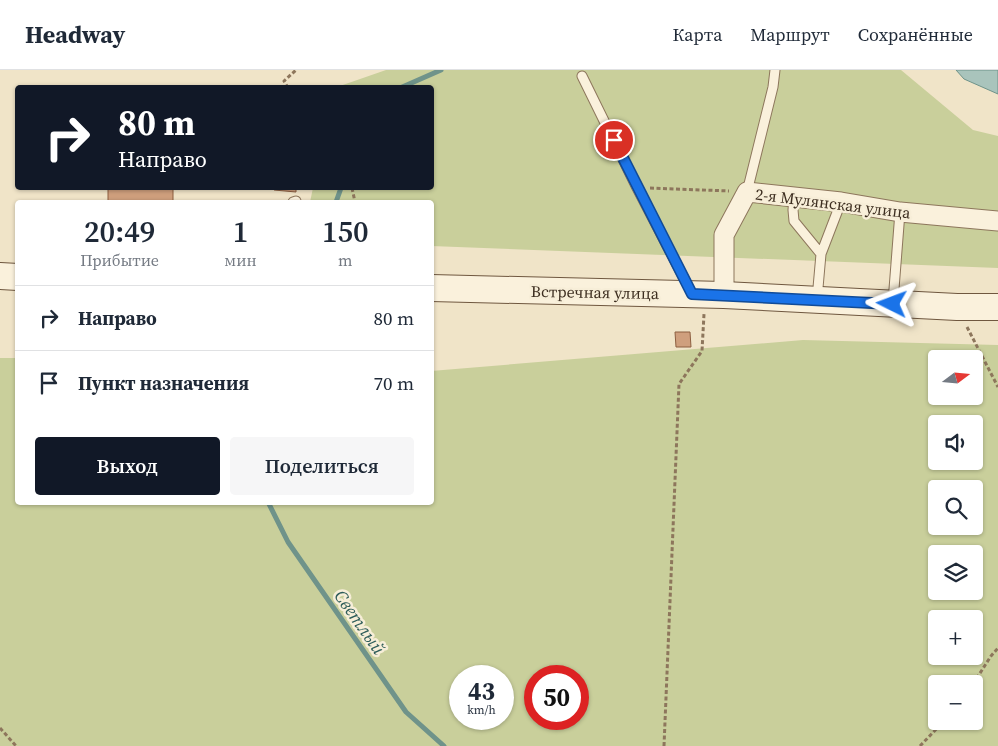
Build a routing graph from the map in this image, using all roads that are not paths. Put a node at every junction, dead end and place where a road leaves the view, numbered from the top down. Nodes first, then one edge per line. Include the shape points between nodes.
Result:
1 (776, 70) edge
2 (582, 76) dead end
3 (747, 192) junction
4 (794, 196) junction
5 (842, 202) junction
6 (900, 212) junction
7 (998, 221) edge
8 (821, 254) junction
9 (0, 276) edge
10 (15, 277) edge
11 (434, 288) edge
12 (707, 295) junction
13 (816, 300) junction
14 (892, 304) junction
15 (998, 307) edge

1 - 3 lane
2 - 12 lane via 637,188
3 - 4 street, 2-я Мулянская улица
3 - 12 street, 2-я Мулянская улица via 724,235
4 - 5 street, 2-я Мулянская улица
4 - 8 lane via 794,221
5 - 6 street, 2-я Мулянская улица
5 - 8 lane
6 - 7 street, 2-я Мулянская улица
6 - 14 lane
8 - 13 lane
9 - 10 main road
11 - 12 main road, Встречная улица
12 - 13 main road, Встречная улица
13 - 14 main road, Встречная улица
14 - 15 main road, Встречная улица

